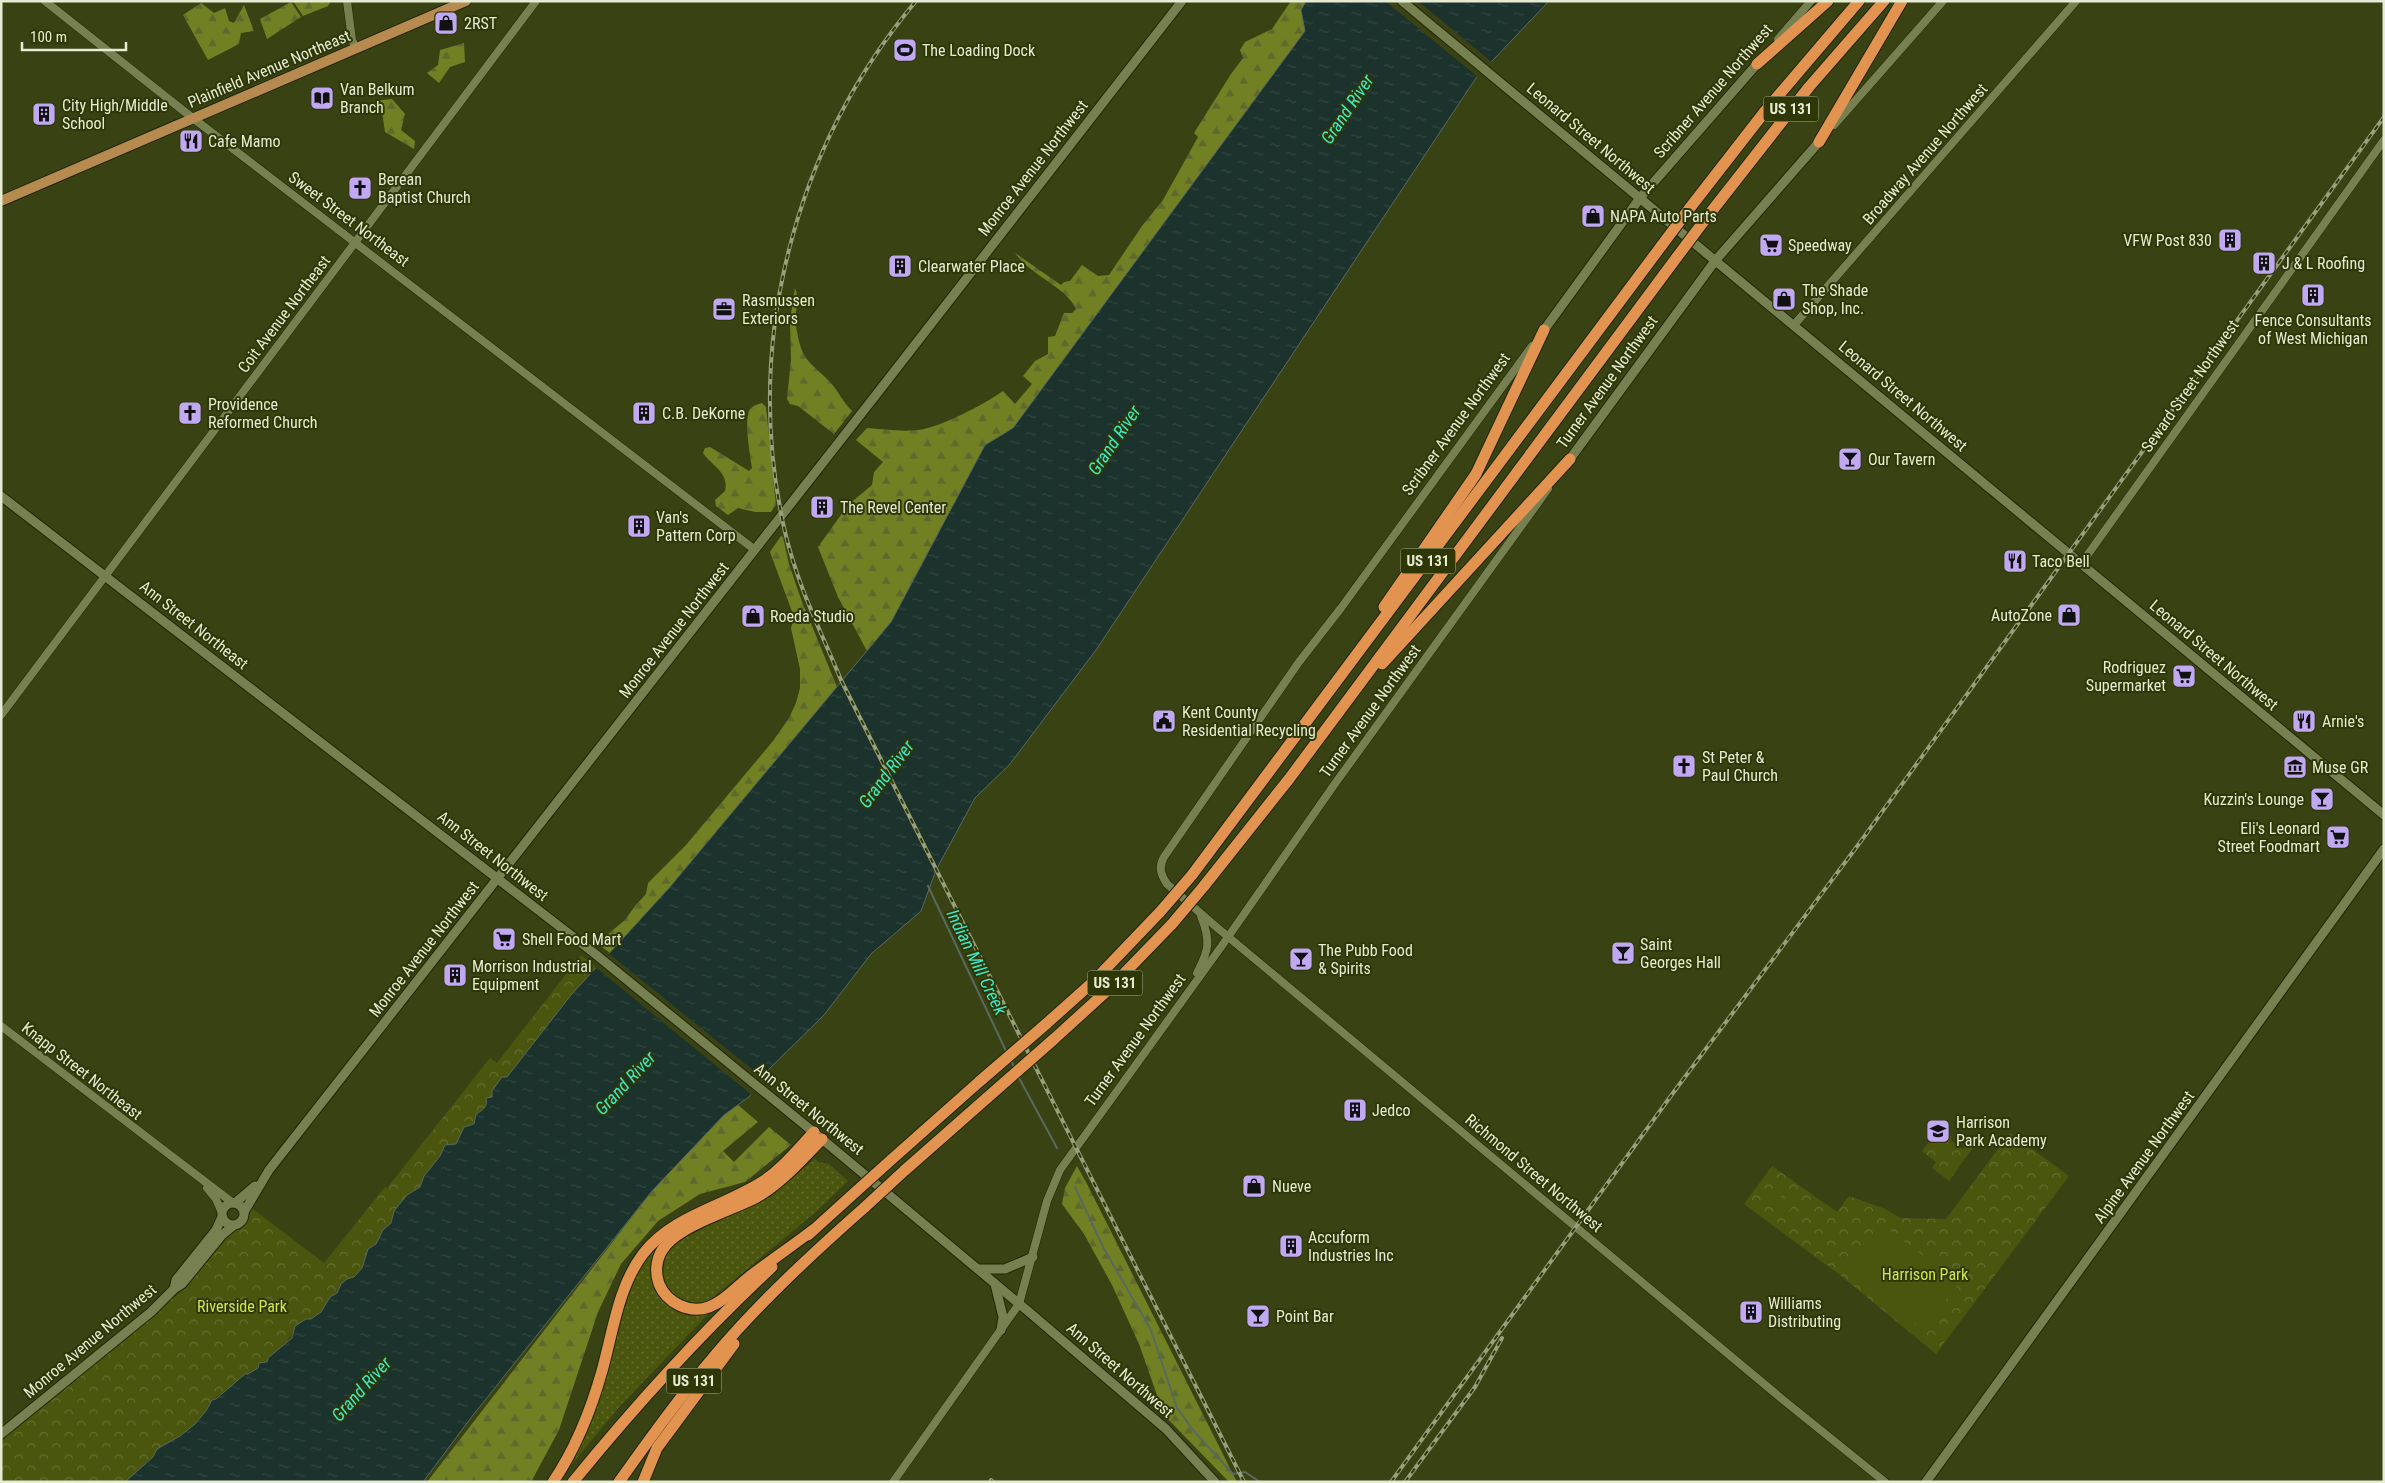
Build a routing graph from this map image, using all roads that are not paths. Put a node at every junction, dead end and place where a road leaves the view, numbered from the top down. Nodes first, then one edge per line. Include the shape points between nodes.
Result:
1 (45, 1) edge
2 (347, 1) edge
3 (466, 1) edge
4 (536, 1) edge
5 (1182, 1) edge
6 (1402, 1) edge
7 (1811, 1) edge
8 (1828, 1) edge
9 (1858, 1) edge
10 (1884, 1) edge
11 (1902, 1) edge
12 (1943, 1) edge
13 (2076, 1) edge
14 (356, 48) junction
15 (1757, 64) junction
16 (194, 118) junction
17 (2384, 140) edge
18 (1819, 142) junction
19 (1640, 198) junction
20 (1, 201) edge
21 (356, 241) junction
22 (1716, 261) junction
23 (1794, 325) junction
24 (1544, 330) junction
25 (1570, 459) junction
26 (1, 496) edge
27 (755, 550) junction
28 (2080, 564) junction
29 (106, 576) junction
30 (1359, 654) junction
31 (1, 715) edge
32 (1334, 718) junction
33 (369, 778) joint
34 (2384, 815) edge
35 (2384, 849) edge
36 (498, 878) junction
37 (1167, 884) joint
38 (1200, 914) junction
39 (1227, 936) junction
40 (1185, 997) junction
41 (1, 1026) edge
42 (818, 1135) junction
43 (261, 1180) junction
44 (203, 1182) junction
45 (234, 1203) junction
46 (244, 1212) junction
47 (222, 1215) junction
48 (233, 1226) junction
49 (813, 1230) junction
50 (212, 1241) junction
51 (1032, 1256) junction
52 (978, 1269) junction
53 (995, 1284) junction
54 (778, 1288) junction
55 (1019, 1304) junction
56 (1001, 1330) junction
57 (1, 1434) edge
58 (553, 1482) edge
59 (572, 1482) edge
60 (619, 1482) edge
61 (643, 1482) edge
62 (893, 1482) edge
63 (1215, 1482) edge
64 (1885, 1482) edge
65 (1926, 1482) edge

1 - 16 street, Sweet Street Northeast
2 - 14 street
3 - 14 main road, Plainfield Avenue Northeast
4 - 21 street, Coit Avenue Northeast
5 - 27 main road, Monroe Avenue Northwest
6 - 19 main road, Leonard Street Northwest
7 - 15 street, Scribner Avenue Northwest
8 - 15 highway
9 - 30 highway, US 131, bridge via 1766,110 1689,209
10 - 32 highway, US 131, bridge via 1809,87 1704,221
11 - 18 highway
12 - 18 street, Turner Avenue Northwest
13 - 23 street, Broadway Avenue Northwest
14 - 16 main road, Plainfield Avenue Northeast
15 - 19 main road, Scribner Avenue Northwest
16 - 20 main road, Plainfield Avenue Northeast
16 - 21 street, Sweet Street Northeast
17 - 28 street, Seward Street Northwest
18 - 22 main road, Turner Avenue Northwest
19 - 22 main road, Leonard Street Northwest
19 - 24 main road, Scribner Avenue Northwest
21 - 27 street, Sweet Street Northeast
21 - 29 street, Coit Avenue Northeast
22 - 23 main road, Leonard Street Northwest
22 - 25 main road, Turner Avenue Northwest
23 - 28 main road, Leonard Street Northwest
24 - 30 highway via 1476,474 1382,611
24 - 37 street, Scribner Avenue Northwest via 1294,670 1164,857 1161,870
25 - 32 highway
25 - 39 street, Turner Avenue Northwest
26 - 29 main road, Ann Street Northeast
27 - 36 main road, Monroe Avenue Northwest
28 - 34 main road, Leonard Street Northwest
29 - 31 street, Coit Avenue Northeast
29 - 33 main road, Ann Street Northeast
30 - 49 highway, US 131, bridge via 1192,875 1160,912 1100,975
32 - 54 highway, US 131, bridge via 1204,886 1110,988 864,1206
33 - 36 main road, Ann Street Northwest
35 - 65 main road, Alpine Avenue Northwest
36 - 42 main road, Ann Street Northwest
36 - 43 main road, Monroe Avenue Northwest
37 - 38 street, Richmond Street Northwest
38 - 39 street, Richmond Street Northwest
38 - 40 street via 1208,932 1208,946
39 - 40 street, Turner Avenue Northwest
39 - 64 street, Richmond Street Northwest
40 - 51 street, Turner Avenue Northwest via 1060,1170
41 - 44 street, Knapp Street Northeast
42 - 49 highway via 778,1182 758,1196 666,1244 657,1262 659,1282 667,1296 677,1304 693,1308 710,1306
42 - 52 main road, Ann Street Northwest
42 - 58 highway via 772,1175 678,1224 656,1239 642,1255 620,1304 592,1403
43 - 45 main road, Monroe Avenue Northwest
43 - 46 main road, Monroe Avenue Northwest
44 - 45 street
44 - 47 street via 216,1199
45 - 46 main road
45 - 47 main road via 224,1207
46 - 48 main road via 242,1221
47 - 48 main road via 227,1224
47 - 50 main road, Monroe Avenue Northwest
48 - 50 main road, Monroe Avenue Northwest
49 - 59 highway, US 131 via 696,1341
50 - 57 main road, Monroe Avenue Northwest via 182,1284
51 - 52 main road via 1005,1269
51 - 55 street, Turner Avenue Northwest
52 - 53 main road, Ann Street Northwest
53 - 55 main road, Ann Street Northwest
53 - 56 main road via 1003,1317
54 - 60 highway, US 131 via 717,1353
54 - 61 highway via 657,1448
55 - 56 street, Turner Avenue Northwest
55 - 63 main road, Ann Street Northwest via 1166,1429
56 - 62 street, Turner Avenue Northwest

